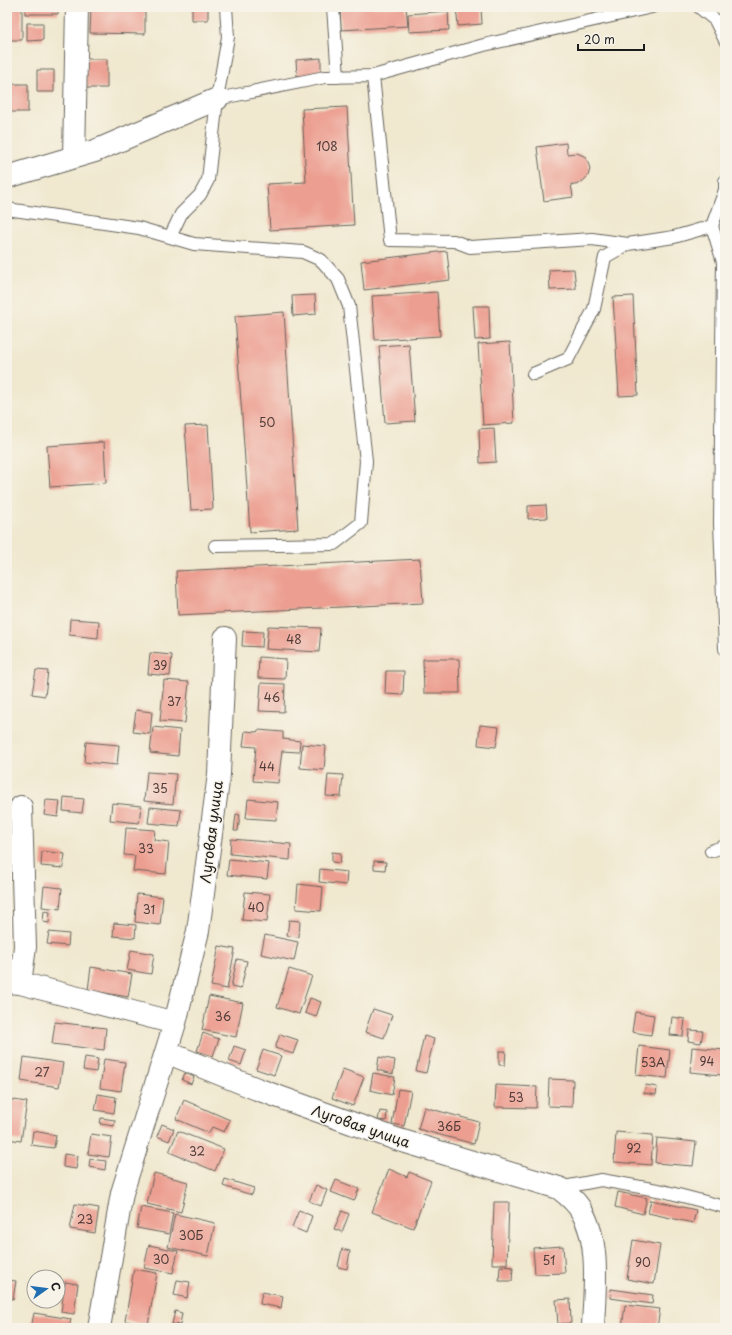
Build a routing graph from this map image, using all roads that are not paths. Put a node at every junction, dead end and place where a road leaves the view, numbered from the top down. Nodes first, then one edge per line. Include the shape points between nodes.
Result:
1 (77, 7) edge
2 (226, 7) edge
3 (333, 7) edge
4 (652, 7) edge
5 (699, 7) edge
6 (725, 40) edge
7 (373, 76) junction
8 (338, 77) junction
9 (217, 99) junction
10 (74, 157) junction
11 (7, 177) edge
12 (725, 181) edge
13 (7, 209) edge
14 (712, 226) junction
15 (170, 237) junction
16 (628, 244) junction
17 (533, 374) dead end
18 (215, 546) dead end
19 (225, 638) dead end
20 (725, 649) edge
21 (21, 807) dead end
22 (725, 846) edge
23 (711, 851) dead end
24 (13, 983) edge
25 (175, 1023) junction
26 (166, 1052) junction
27 (559, 1188) junction
28 (725, 1207) edge
29 (98, 1328) edge
30 (593, 1328) edge

1 - 10 street
2 - 9 lane via 228,37
3 - 8 lane
4 - 7 lane via 484,45
5 - 6 lane via 715,20
7 - 8 lane
7 - 16 lane via 390,240 454,241 470,247 592,239
8 - 9 lane via 325,77
9 - 10 street via 95,151
9 - 15 lane via 208,180 200,195 181,214
10 - 11 street
12 - 14 lane
13 - 15 lane via 139,228
14 - 16 lane via 674,237
14 - 20 lane via 723,262 720,524
15 - 18 lane via 194,244 303,252 321,260 338,279 349,306 366,461 361,523 334,544
16 - 17 lane via 605,257 594,308 568,359
19 - 25 street, Луговая улица via 219,774 198,931
21 - 24 street via 26,947
22 - 23 lane
24 - 25 street
25 - 26 street, Луговая улица
26 - 27 street, Луговая улица via 257,1089 396,1139
26 - 29 street, Луговая улица via 122,1193
27 - 28 lane via 601,1180 663,1191
27 - 30 street via 582,1212 591,1231 594,1256

